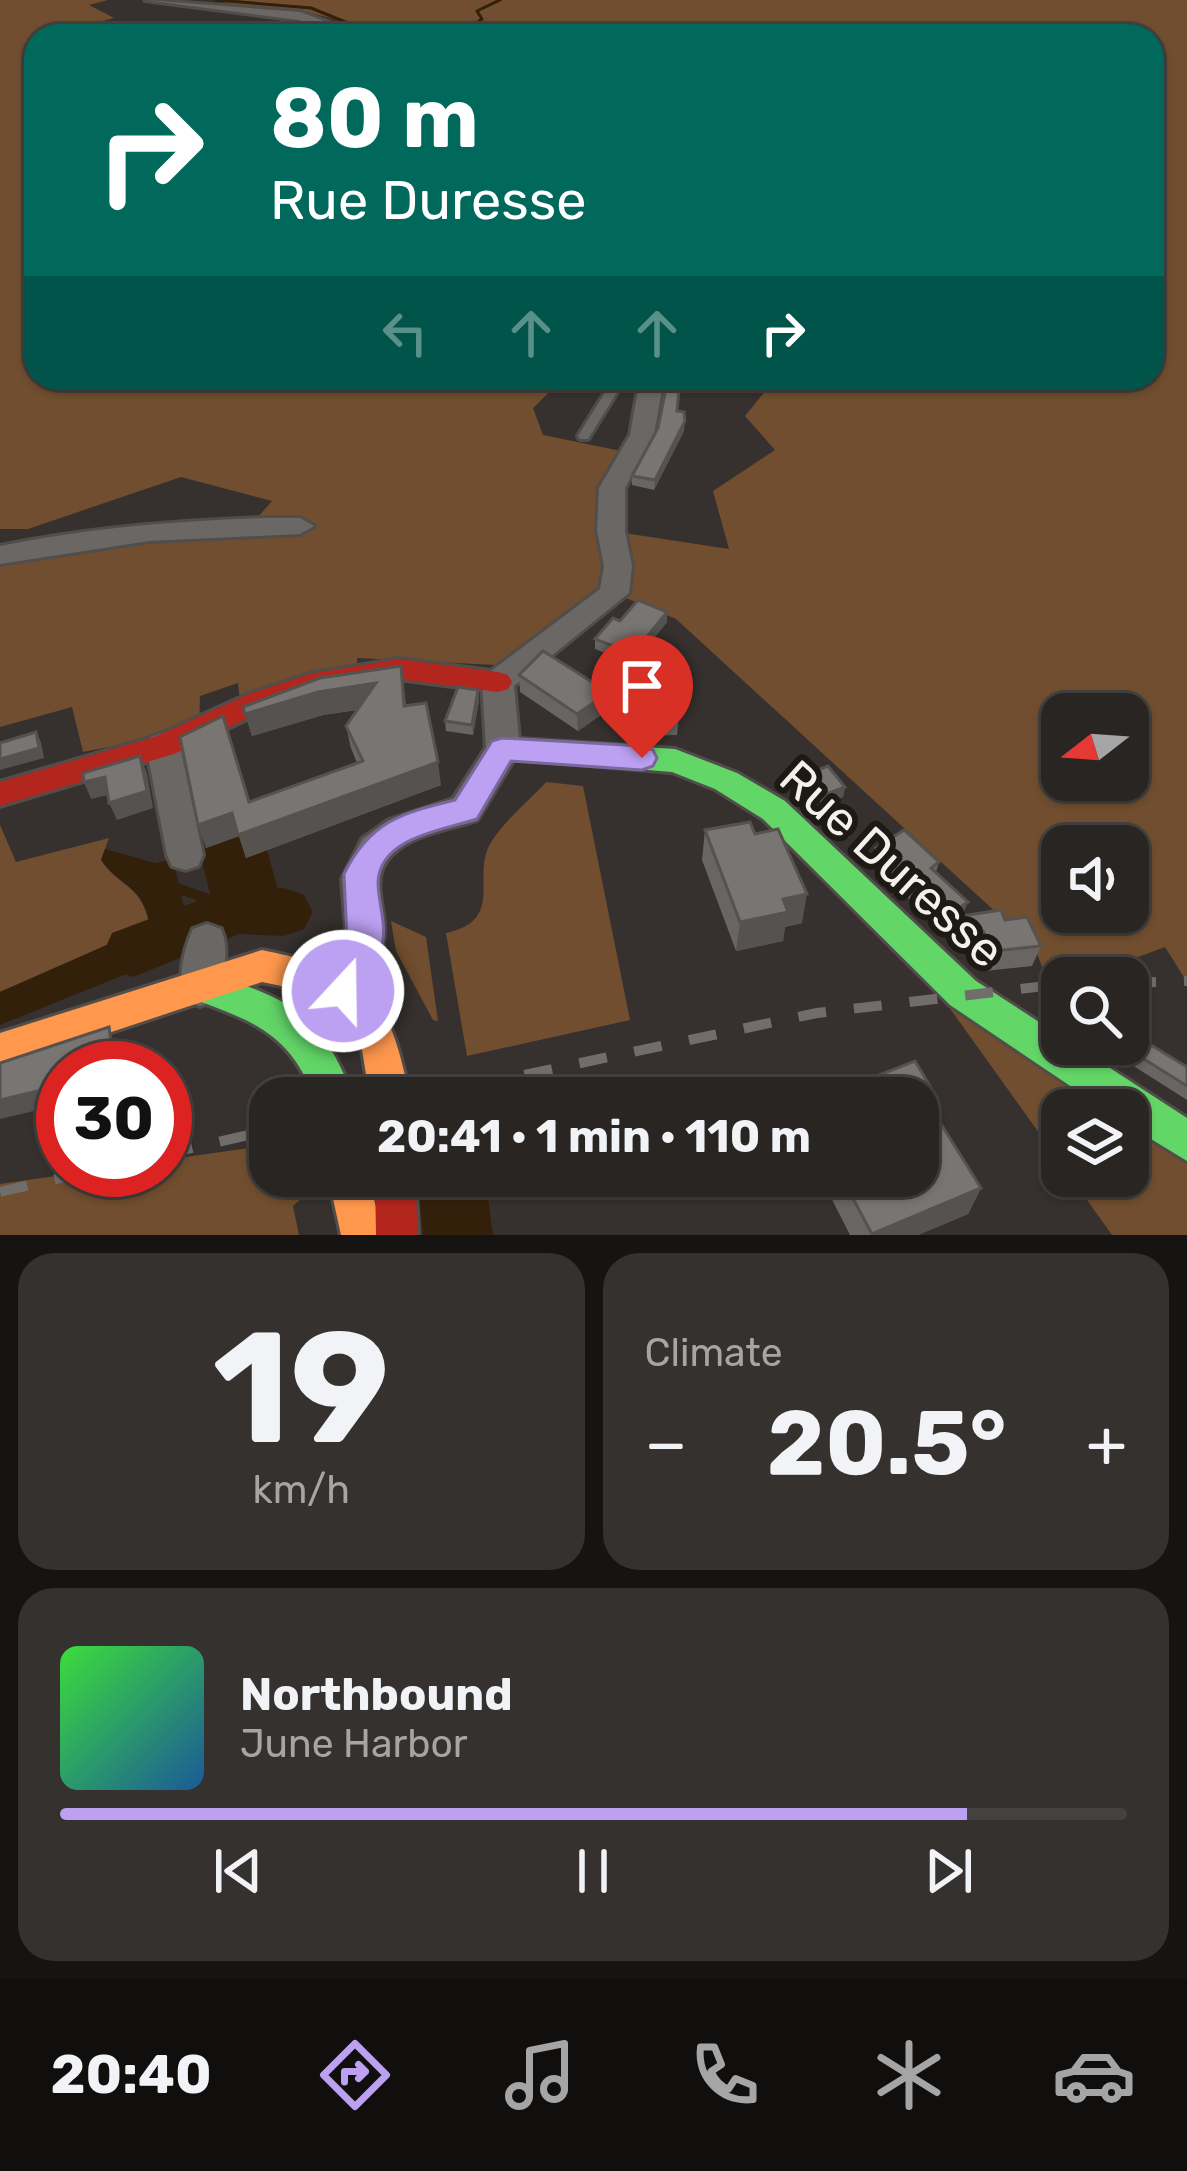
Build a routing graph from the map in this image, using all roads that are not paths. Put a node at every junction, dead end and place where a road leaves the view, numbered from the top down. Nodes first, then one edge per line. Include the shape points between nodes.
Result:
1 (151, 0) edge
2 (324, 24) edge
3 (613, 390) edge
4 (650, 390) edge
5 (584, 436) dead end
6 (300, 526) dead end
7 (0, 555) edge
8 (498, 682) junction
9 (164, 746) junction
10 (502, 749) junction
11 (0, 794) edge
12 (185, 855) dead end
13 (207, 941) dead end
14 (202, 987) junction
15 (343, 991) junction
16 (306, 1030) junction
17 (0, 1051) edge
18 (328, 1077) edge
19 (387, 1077) edge
20 (1187, 1141) edge
21 (353, 1197) edge
22 (396, 1197) edge
23 (362, 1235) edge
24 (397, 1235) edge

1 - 2 street
3 - 5 lane
4 - 8 street via 642,435 612,488 614,592
6 - 7 street
8 - 9 street via 399,669 320,681
8 - 10 street
9 - 11 street
9 - 12 street
10 - 15 street via 466,810 406,824 361,874 365,940
10 - 20 street, Rue Duresse via 675,760 726,781 774,810 963,993
13 - 14 street
14 - 15 street via 262,966 305,971
14 - 16 street via 270,1008
14 - 17 street
15 - 16 street
15 - 19 street via 365,1007
16 - 18 street
21 - 23 street
22 - 24 street

